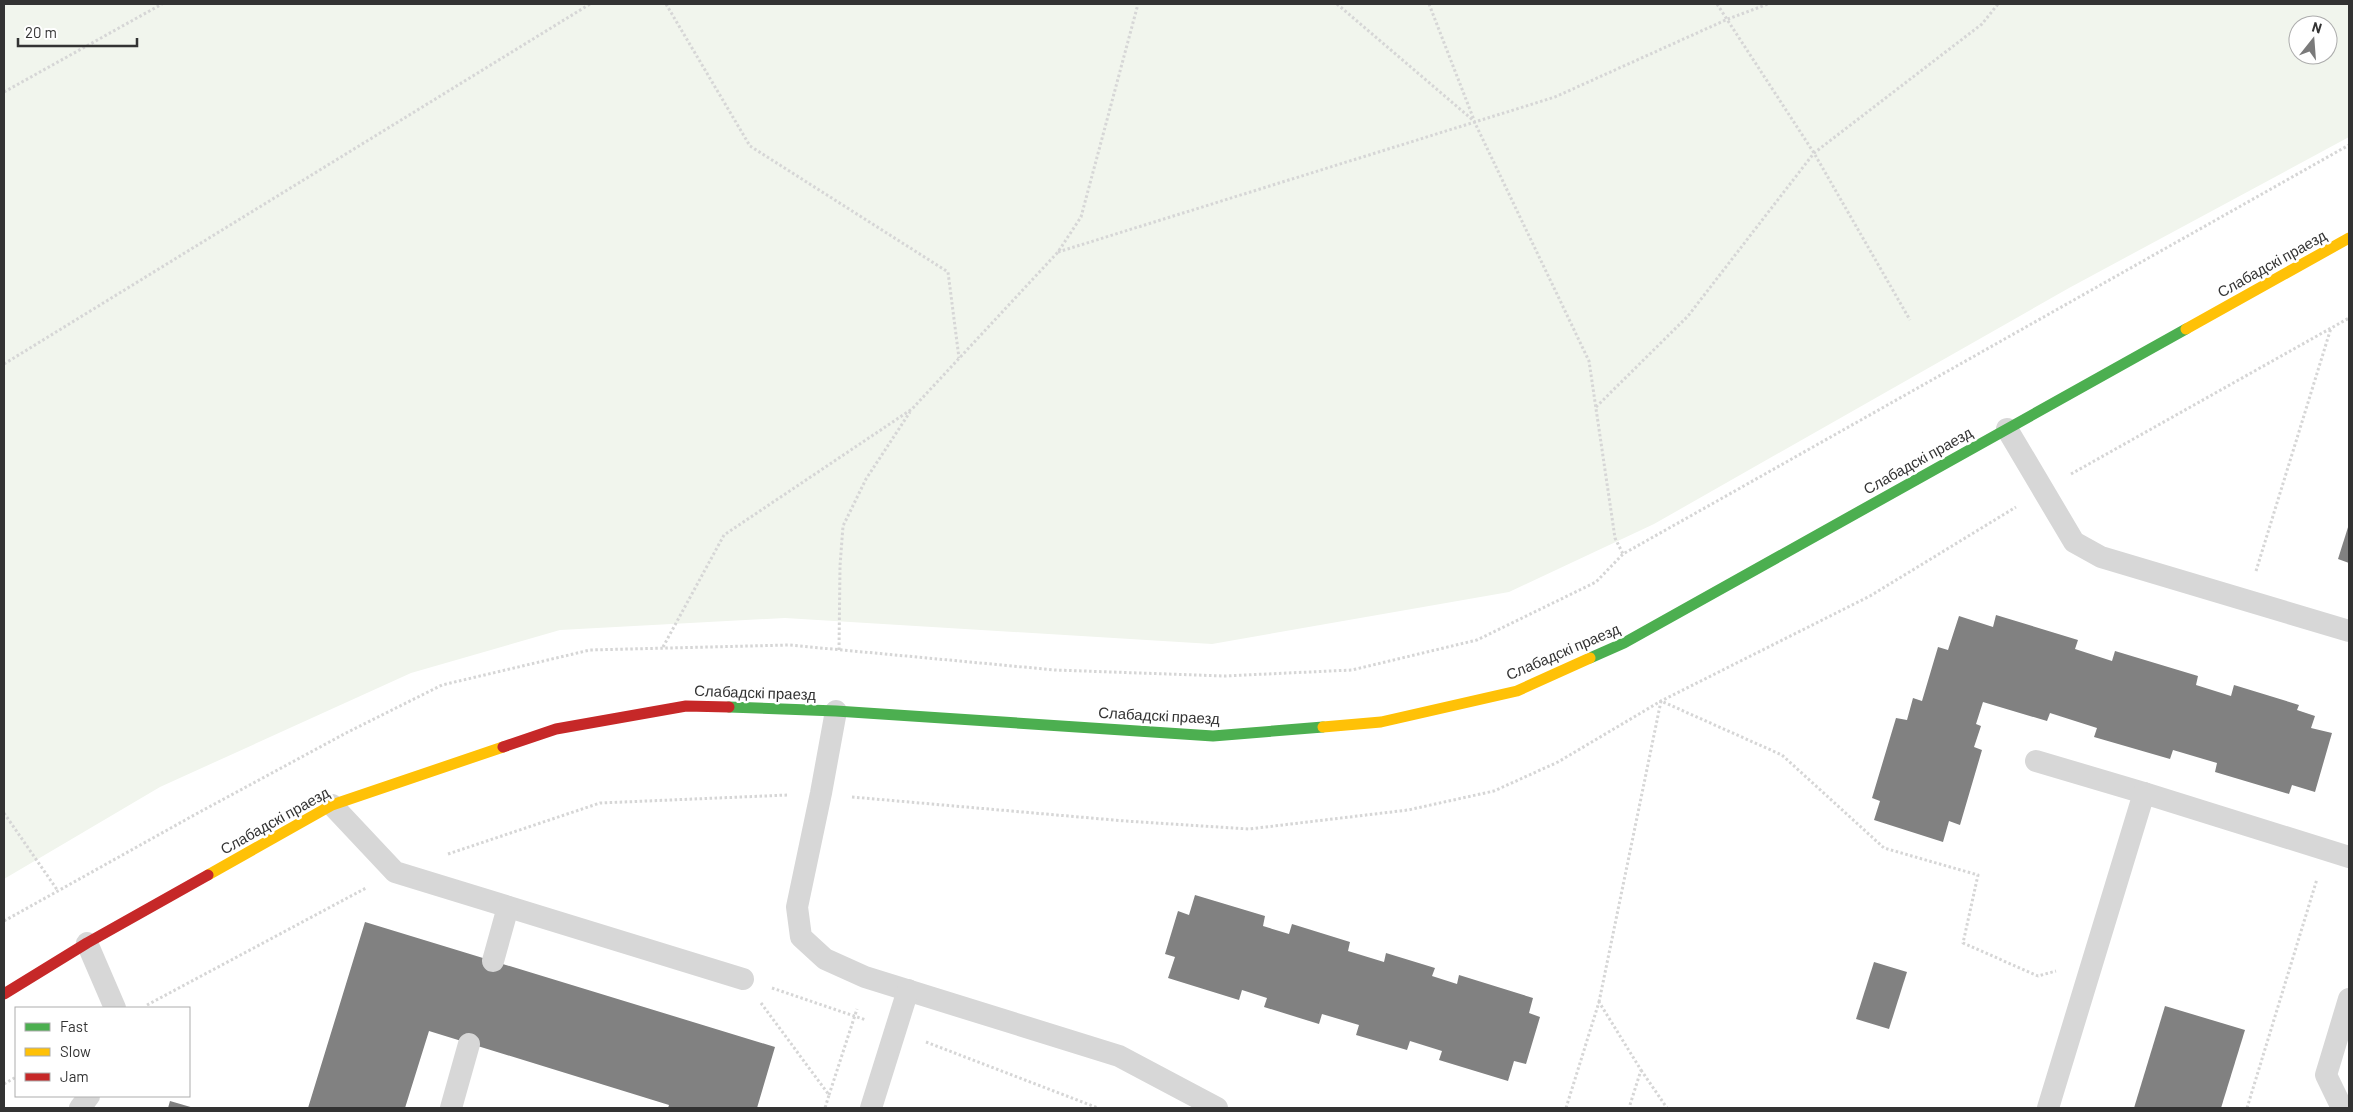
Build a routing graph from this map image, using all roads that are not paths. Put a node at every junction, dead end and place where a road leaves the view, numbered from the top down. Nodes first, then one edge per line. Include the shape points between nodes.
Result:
1 (2349, 238) edge
2 (2007, 429) junction
3 (2349, 631) edge
4 (836, 711) junction
5 (2036, 761) dead end
6 (2144, 794) junction
7 (332, 805) junction
8 (2349, 857) edge
9 (508, 907) junction
10 (88, 943) junction
11 (493, 961) dead end
12 (743, 979) road end
13 (908, 990) junction
14 (4, 994) edge
15 (2349, 999) edge
16 (115, 1007) edge
17 (469, 1044) dead end
18 (87, 1097) edge
19 (80, 1108) edge
20 (451, 1108) edge
21 (871, 1108) edge
22 (1216, 1108) edge
23 (2048, 1108) edge
24 (2342, 1108) edge

1 - 2 street, Слабадскі праезд
2 - 3 lane via 2074,542 2101,557
2 - 4 street, Слабадскі праезд via 1624,643 1517,691 1381,722 1213,736
4 - 7 street, Слабадскі праезд via 686,706 556,729
4 - 13 lane via 797,906 801,937 825,959 865,977
5 - 6 lane
6 - 8 lane
6 - 23 lane
7 - 9 lane via 395,872
7 - 10 street, Слабадскі праезд
9 - 11 lane
9 - 12 lane
10 - 14 street, Слабадскі праезд
10 - 16 lane
13 - 21 lane
13 - 22 lane via 1119,1056
15 - 24 lane via 2326,1075
17 - 20 lane
18 - 19 lane

